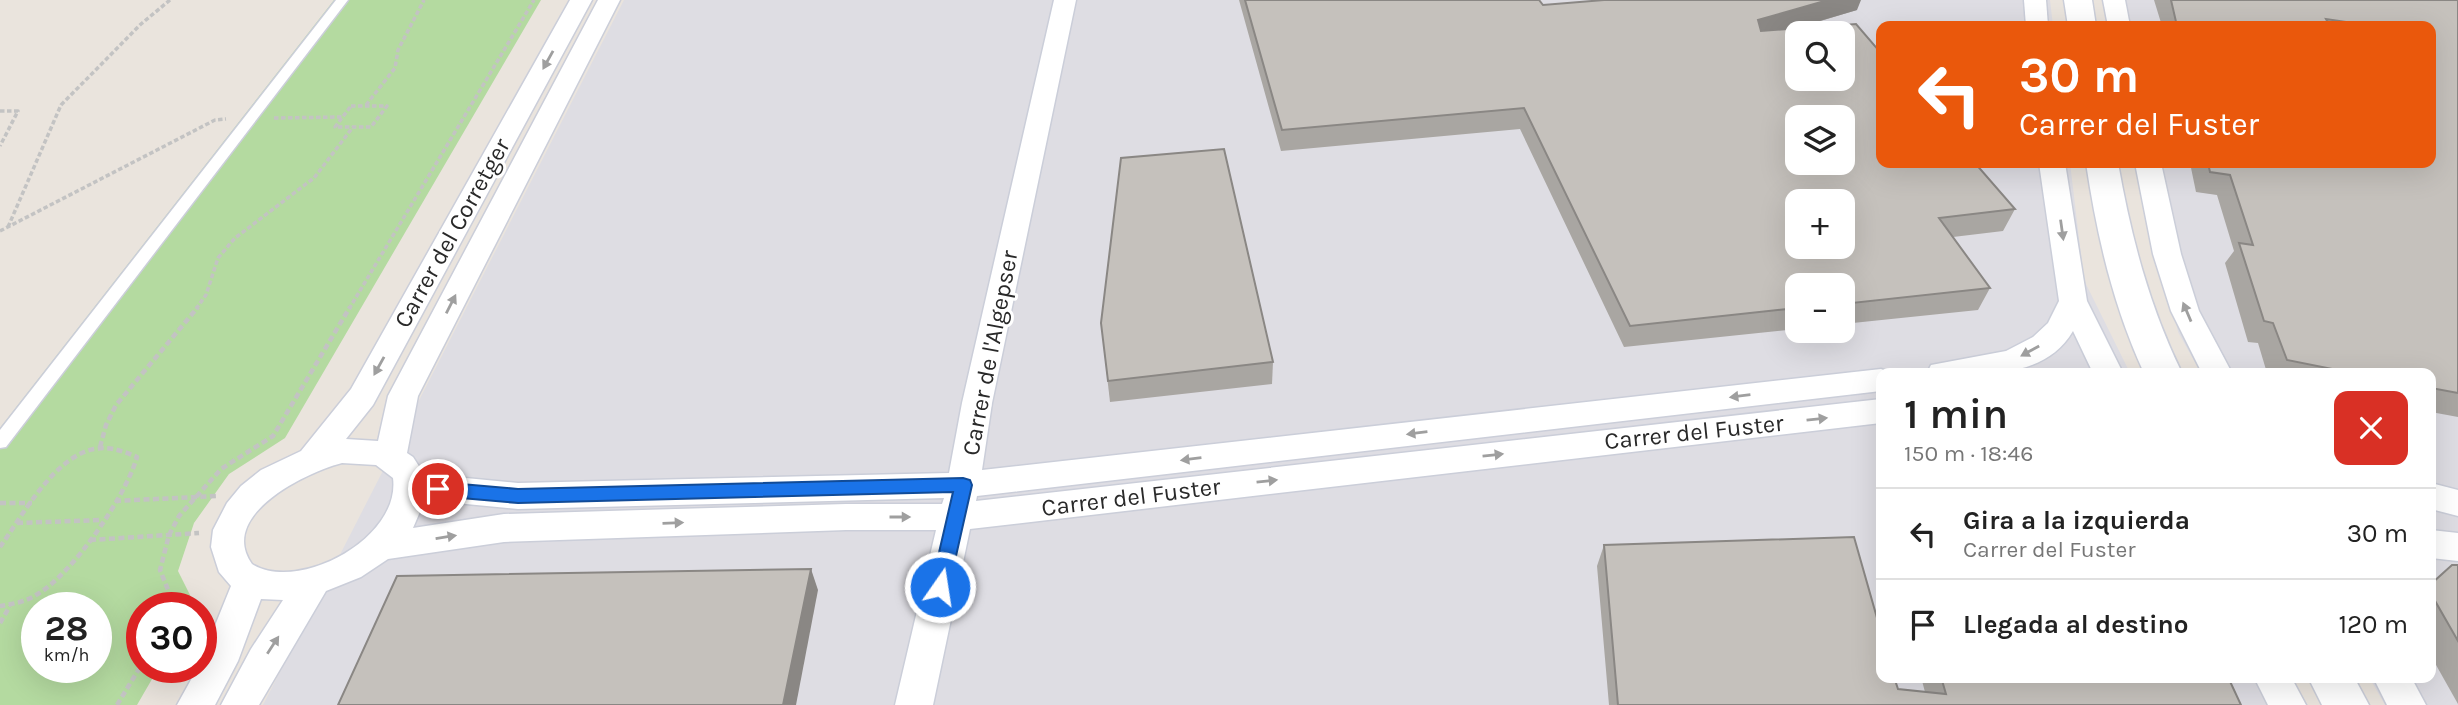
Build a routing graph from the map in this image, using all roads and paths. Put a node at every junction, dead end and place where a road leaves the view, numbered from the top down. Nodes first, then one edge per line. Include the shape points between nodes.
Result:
1 (170, 0) edge
2 (342, 0) edge
3 (424, 0) edge
4 (534, 0) edge
5 (581, 0) edge
6 (609, 0) edge
7 (1065, 0) edge
8 (2035, 0) edge
9 (2078, 0) edge
10 (2114, 0) edge
11 (2037, 21) edge
12 (2081, 21) edge
13 (2118, 21) edge
14 (365, 106) junction
15 (0, 111) edge
16 (343, 117) junction
17 (250, 119) junction
18 (353, 127) junction
19 (0, 146) edge
20 (2053, 168) edge
21 (2103, 168) edge
22 (2149, 168) edge
23 (8, 227) junction
24 (0, 231) edge
25 (2073, 301) junction
26 (1982, 368) edge
27 (2106, 368) edge
28 (2161, 368) edge
29 (2214, 368) edge
30 (1876, 381) edge
31 (1876, 411) edge
32 (0, 442) edge
33 (100, 447) junction
34 (390, 457) junction
35 (313, 458) junction
36 (411, 486) junction
37 (2436, 497) edge
38 (195, 498) junction
39 (115, 501) junction
40 (960, 501) junction
41 (0, 503) edge
42 (32, 503) junction
43 (2458, 503) edge
44 (103, 520) junction
45 (17, 523) junction
46 (169, 535) junction
47 (90, 540) junction
48 (1, 544) edge
49 (2436, 545) edge
50 (379, 547) junction
51 (2458, 547) edge
52 (250, 581) junction
53 (314, 581) junction
54 (169, 592) edge
55 (0, 606) edge
56 (10, 606) junction
57 (0, 623) edge
58 (130, 683) edge
59 (2275, 683) edge
60 (2333, 683) edge
61 (2394, 683) edge
62 (117, 705) edge
63 (196, 705) edge
64 (240, 705) edge
65 (914, 705) edge
66 (2287, 705) edge
67 (2346, 705) edge
68 (2407, 705) edge

1 - 23 path via 61,104
2 - 17 lane
3 - 14 path via 398,50 395,68
4 - 38 path via 273,436 221,469
5 -> 35 street, Carrer del Corretger via 362,397
34 -> 6 street, Carrer del Corretger via 403,396
7 - 40 street, Carrer de l'Algepser
8 - 11 street
9 - 12 street
10 - 13 street
14 - 16 path via 351,106
14 - 18 path via 387,106 371,127
15 - 19 path via 18,111
16 - 17 path
16 - 18 path via 335,127
17 - 23 path via 215,120
17 - 32 lane
18 - 33 path via 314,178 235,238 218,258 206,295 116,405
20 -> 25 street
21 - 28 street via 2127,286
29 -> 22 street via 2185,311
23 - 24 path
25 -> 26 street via 2057,333 2029,354
25 - 27 street
30 -> 40 street, Carrer del Fuster
40 -> 31 street, Carrer del Fuster
33 - 39 path via 124,449 137,457 133,474
33 - 42 path via 53,473
34 - 35 street via 369,451
34 - 36 street via 405,470
35 - 52 street via 271,480 237,513 228,531 226,551 234,569
36 - 40 street, Carrer del Fuster via 518,496
36 - 50 street via 409,506
37 - 43 street
38 - 39 path
38 - 46 path
39 - 44 path
50 -> 40 street, Carrer del Fuster via 504,528 846,517
40 - 65 street, Carrer de l'Algepser
41 - 42 path
42 - 45 path
44 - 45 path
44 - 47 path
45 - 48 path
46 - 47 path
46 - 54 path via 160,570
47 - 56 path via 53,584
49 - 51 street
50 - 53 street via 338,573
52 - 53 street via 290,586
52 - 63 street via 220,661
64 -> 53 street
55 - 56 path
56 - 57 path
58 - 62 path
59 - 66 street
60 - 67 street
61 - 68 street

